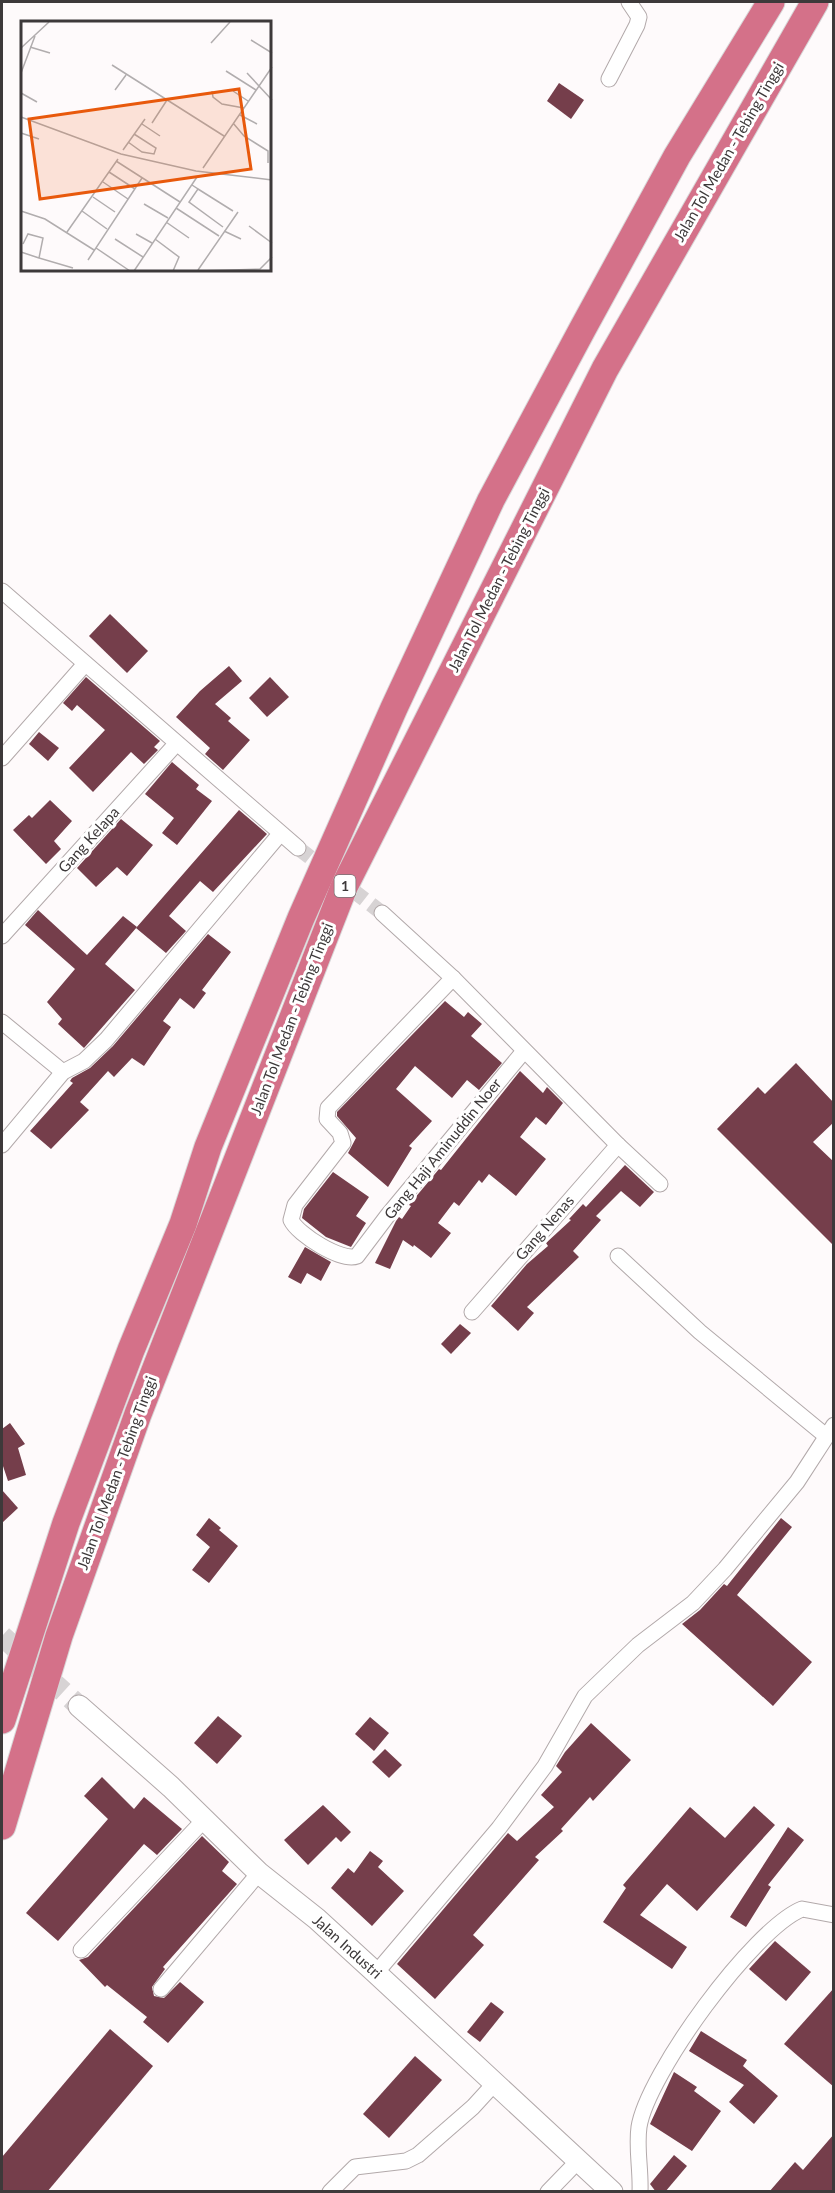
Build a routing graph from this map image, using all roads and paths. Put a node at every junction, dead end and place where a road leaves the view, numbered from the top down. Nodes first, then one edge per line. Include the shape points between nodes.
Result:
1 (629, 2) edge
2 (771, 2) edge
3 (815, 2) edge
4 (609, 79) dead end
5 (2, 591) edge
6 (85, 664) junction
7 (176, 744) junction
8 (2, 759) edge
9 (280, 834) junction
10 (298, 848) tunnel mouth
11 (382, 913) tunnel mouth
12 (2, 936) edge
13 (453, 978) junction
14 (2, 1022) edge
15 (524, 1051) junction
16 (63, 1072) junction
17 (2, 1145) edge
18 (618, 1145) junction
19 (660, 1184) dead end
20 (618, 1256) dead end
21 (472, 1312) dead end
22 (830, 1430) edge
23 (79, 1706) tunnel mouth
24 (2, 1720) edge
25 (204, 1820) junction
26 (2, 1826) edge
27 (259, 1873) junction
28 (834, 1915) edge
29 (81, 1950) dead end
30 (376, 1973) junction
31 (161, 1989) dead end
32 (494, 2084) junction
33 (579, 2160) junction
34 (330, 2192) edge
35 (548, 2192) edge
36 (612, 2192) edge
37 (640, 2192) edge

1 - 4 street via 639,17 637,25
2 - 24 highway, 1 via 677,156 491,500 394,708 301,918 208,1147 183,1224 66,1523
3 - 26 highway, Jalan Tol Medan - Tebing Tinggi / 1 via 605,369 344,887 138,1414 59,1636
5 - 6 street
6 - 7 street
6 - 8 street
7 - 9 street
7 - 12 street, Gang Kelapa
9 - 10 street
9 - 16 street via 106,1040 84,1061
11 - 13 street
13 - 15 street
13 - 15 street, Gang Haji Aminuddin Noer via 328,1108 327,1119 340,1132 343,1143 292,1212 291,1220 297,1229 336,1254 354,1258
14 - 16 street
15 - 18 street
16 - 17 street
18 - 19 street
18 - 21 street, Gang Nenas
20 - 22 street via 700,1332
22 - 30 street via 796,1482 725,1569 693,1603 638,1646 585,1696 545,1766 499,1828
23 - 25 street, Jalan Industri
25 - 27 street, Jalan Industri
25 - 29 street
27 - 30 street, Jalan Industri
27 - 31 street
28 - 37 street via 802,1910 779,1923 734,1968 685,2035 639,2126
30 - 32 street, Jalan Industri
32 - 33 street, Jalan Industri
32 - 34 street via 473,2108 418,2155 406,2161 355,2167
33 - 35 street
33 - 36 street, Jalan Industri

